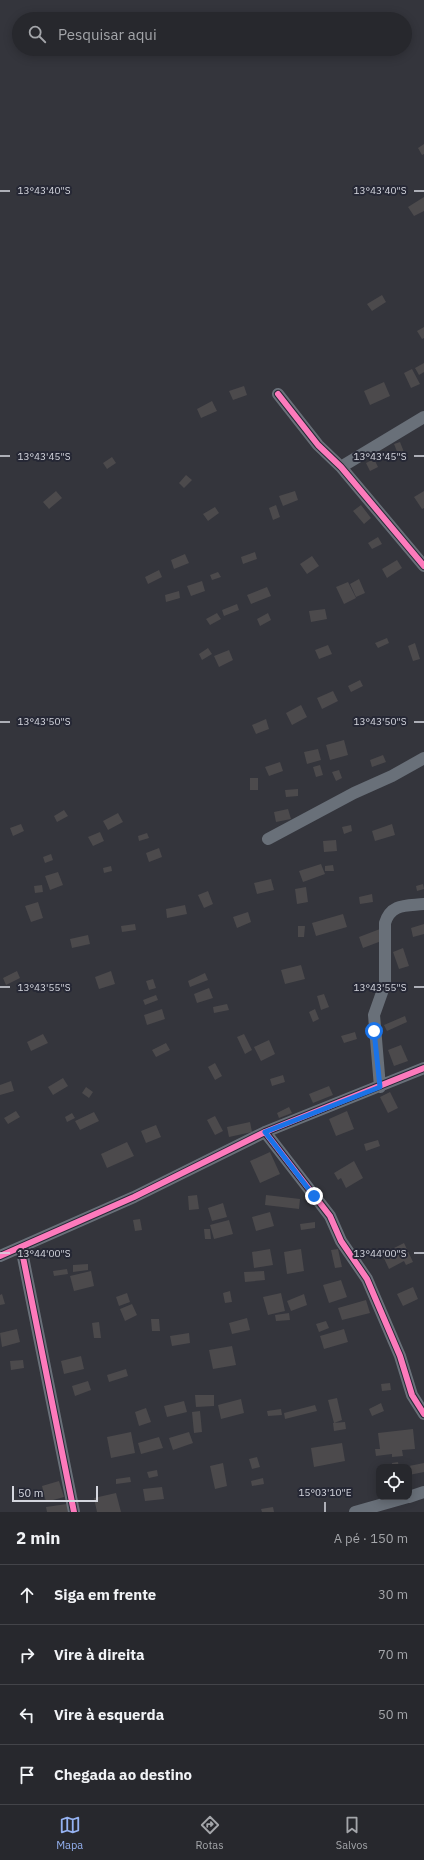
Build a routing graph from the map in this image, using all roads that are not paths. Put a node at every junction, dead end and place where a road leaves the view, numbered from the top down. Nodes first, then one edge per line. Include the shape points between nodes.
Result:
1 (278, 394) dead end
2 (424, 417) edge
3 (340, 467) junction
4 (424, 566) edge
5 (424, 758) edge
6 (268, 839) dead end
7 (424, 904) edge
8 (424, 1068) edge
9 (380, 1087) junction
10 (265, 1132) junction
11 (21, 1247) junction
12 (0, 1256) edge
13 (424, 1414) edge
14 (424, 1492) edge
15 (412, 1496) edge
16 (398, 1500) edge
17 (74, 1512) edge
18 (356, 1512) edge

1 - 3 street via 318,445
2 - 3 street
3 - 4 street
5 - 6 street
7 - 9 street via 395,907 385,923 385,984 374,1015
8 - 9 street
9 - 10 street
10 - 11 street via 134,1198
10 - 13 street via 330,1216 341,1241 366,1279 400,1356 412,1395
11 - 12 street
11 - 17 street
14 - 15 street
16 - 18 street

